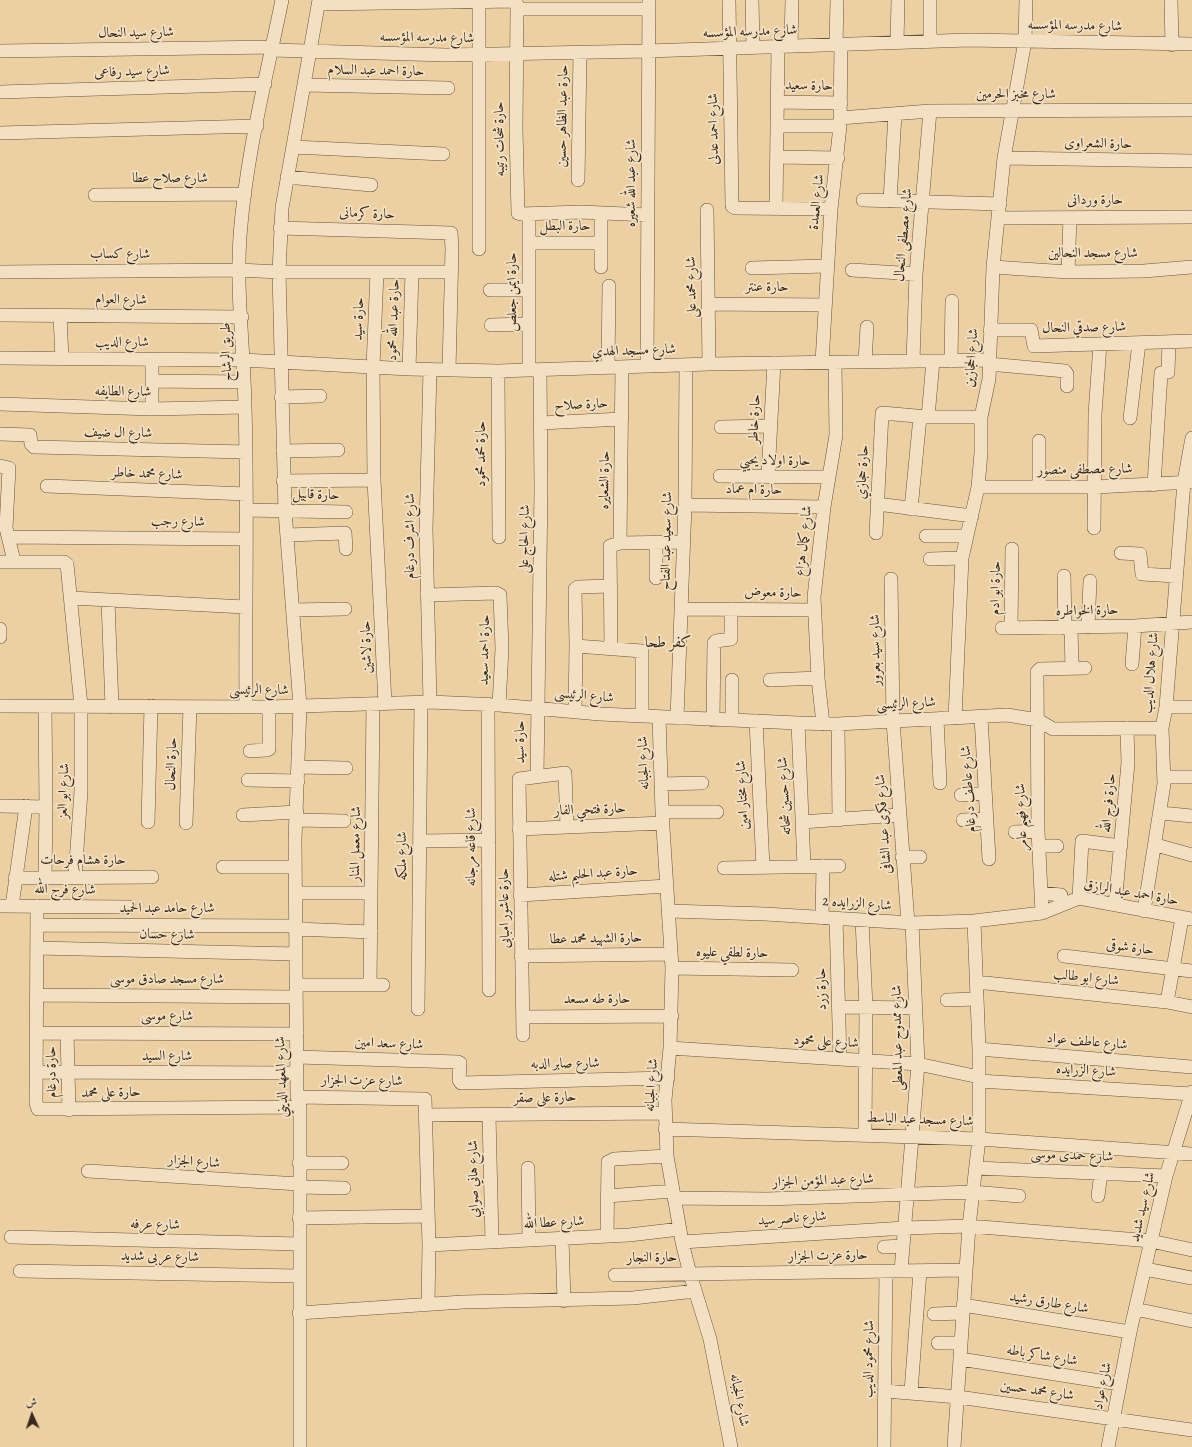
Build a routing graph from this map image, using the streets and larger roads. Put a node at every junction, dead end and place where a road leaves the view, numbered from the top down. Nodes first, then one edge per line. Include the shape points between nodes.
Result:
1 (282, 0) edge
2 (729, 0) edge
3 (752, 0) edge
4 (792, 0) edge
5 (837, 0) edge
6 (898, 0) edge
7 (930, 0) edge
8 (1026, 0) edge
9 (1171, 0) edge
10 (475, 1) edge
11 (319, 2) edge
12 (516, 3) edge
13 (649, 4) edge
14 (930, 40) junction
15 (1024, 41) junction
16 (897, 42) junction
17 (839, 44) junction
18 (1172, 44) junction
19 (1192, 44) edge
20 (785, 47) junction
21 (273, 48) junction
22 (752, 48) junction
23 (729, 49) junction
24 (0, 51) edge
25 (648, 51) junction
26 (310, 52) junction
27 (580, 53) junction
28 (516, 54) junction
29 (480, 55) junction
30 (265, 84) junction
31 (304, 85) junction
32 (448, 88) dead end
33 (0, 92) edge
34 (778, 102) junction
35 (841, 103) junction
36 (1192, 110) edge
37 (930, 111) junction
38 (1012, 112) junction
39 (896, 114) junction
40 (840, 122) junction
41 (257, 126) junction
42 (777, 126) junction
43 (0, 133) edge
44 (293, 147) junction
45 (443, 154) dead end
46 (777, 157) junction
47 (838, 158) junction
48 (1004, 158) junction
49 (1192, 161) edge
50 (287, 177) junction
51 (578, 180) dead end
52 (371, 185) dead end
53 (245, 194) junction
54 (95, 195) dead end
55 (863, 200) dead end
56 (890, 201) junction
57 (923, 202) junction
58 (1000, 204) junction
59 (776, 208) junction
60 (831, 209) junction
61 (707, 210) dead end
62 (601, 213) junction
63 (529, 214) junction
64 (648, 215) junction
65 (1192, 217) edge
66 (998, 218) junction
67 (1070, 218) junction
68 (280, 228) junction
69 (529, 243) junction
70 (601, 243) junction
71 (479, 249) dead end
72 (827, 266) junction
73 (601, 267) dead end
74 (993, 267) junction
75 (1192, 267) edge
76 (752, 268) dead end
77 (239, 270) junction
78 (852, 270) dead end
79 (0, 272) edge
80 (279, 272) junction
81 (377, 272) junction
82 (412, 272) junction
83 (451, 272) junction
84 (1068, 272) junction
85 (916, 274) junction
86 (609, 286) dead end
87 (490, 290) dead end
88 (529, 290) junction
89 (952, 301) dead end
90 (708, 304) junction
91 (825, 304) junction
92 (0, 315) edge
93 (60, 316) junction
94 (242, 317) junction
95 (492, 324) dead end
96 (529, 324) junction
97 (867, 327) dead end
98 (990, 330) junction
99 (1192, 341) edge
100 (1169, 342) junction
101 (1139, 343) junction
102 (1100, 344) junction
103 (0, 358) edge
104 (152, 359) junction
105 (62, 360) junction
106 (244, 360) junction
107 (913, 361) junction
108 (933, 361) junction
109 (951, 361) junction
110 (828, 362) junction
111 (865, 362) junction
112 (989, 362) junction
113 (280, 363) junction
114 (774, 363) junction
115 (709, 364) junction
116 (686, 365) junction
117 (647, 366) junction
118 (373, 367) junction
119 (608, 367) junction
120 (622, 367) junction
121 (409, 369) junction
122 (430, 369) junction
123 (448, 370) junction
124 (534, 370) junction
125 (498, 371) junction
126 (152, 381) junction
127 (244, 382) junction
128 (1067, 386) dead end
129 (320, 396) dead end
130 (281, 397) junction
131 (0, 404) edge
132 (245, 407) junction
133 (152, 408) junction
134 (924, 417) junction
135 (981, 417) junction
136 (1130, 418) dead end
137 (622, 419) junction
138 (541, 423) junction
139 (721, 426) dead end
140 (770, 426) junction
141 (0, 434) edge
142 (1192, 438) edge
143 (1039, 441) dead end
144 (338, 450) dead end
145 (283, 451) junction
146 (246, 452) junction
147 (4, 467) edge
148 (720, 476) dead end
149 (768, 476) junction
150 (829, 477) junction
151 (374, 480) junction
152 (283, 481) junction
153 (1188, 482) edge
154 (1154, 485) junction
155 (47, 486) dead end
156 (978, 487) junction
157 (1039, 487) junction
158 (1095, 487) junction
159 (246, 494) junction
160 (4, 503) edge
161 (877, 504) junction
162 (685, 505) junction
163 (824, 507) junction
164 (911, 509) junction
165 (246, 510) junction
166 (284, 510) junction
167 (346, 512) dead end
168 (972, 516) junction
169 (1094, 528) dead end
170 (876, 533) dead end
171 (287, 535) junction
172 (8, 536) junction
173 (926, 536) dead end
174 (967, 536) junction
175 (499, 538) dead end
176 (246, 540) junction
177 (656, 542) junction
178 (684, 542) junction
179 (620, 543) junction
180 (346, 549) dead end
181 (1012, 549) dead end
182 (1121, 553) dead end
183 (962, 558) junction
184 (930, 559) dead end
185 (14, 561) junction
186 (0, 562) edge
187 (1064, 576) dead end
188 (1176, 576) junction
189 (656, 578) dead end
190 (891, 579) dead end
191 (1090, 581) dead end
192 (611, 586) junction
193 (427, 595) junction
194 (71, 598) junction
195 (108, 601) junction
196 (245, 607) junction
197 (345, 609) dead end
198 (682, 609) junction
199 (731, 609) junction
200 (293, 610) junction
201 (814, 610) junction
202 (1192, 622) edge
203 (1172, 624) junction
204 (1135, 626) junction
205 (1088, 627) junction
206 (0, 628) edge
207 (1007, 628) joint
208 (1068, 628) junction
209 (0, 637) edge
210 (576, 646) junction
211 (611, 647) junction
212 (1132, 664) dead end
213 (818, 678) junction
214 (732, 680) dead end
215 (770, 680) dead end
216 (426, 702) junction
217 (379, 704) junction
218 (494, 705) junction
219 (0, 706) edge
220 (45, 706) junction
221 (81, 706) junction
222 (151, 706) junction
223 (300, 706) junction
224 (112, 707) junction
225 (190, 707) junction
226 (246, 707) junction
227 (269, 707) junction
228 (1166, 707) junction
229 (1192, 707) edge
230 (537, 708) junction
231 (575, 712) junction
232 (642, 716) junction
233 (659, 717) junction
234 (981, 717) junction
235 (677, 718) junction
236 (955, 718) junction
237 (937, 719) junction
238 (714, 720) junction
239 (732, 720) junction
240 (1038, 720) junction
241 (893, 721) junction
242 (756, 722) junction
243 (798, 723) junction
244 (823, 724) junction
245 (838, 724) junction
246 (1127, 728) junction
247 (1162, 728) junction
248 (250, 751) dead end
249 (298, 767) junction
250 (346, 768) dead end
251 (537, 776) junction
252 (1164, 777) junction
253 (1192, 777) edge
254 (248, 780) dead end
255 (298, 781) junction
256 (518, 781) joint
257 (702, 783) dead end
258 (940, 783) dead end
259 (661, 784) junction
260 (985, 793) junction
261 (961, 795) dead end
262 (0, 806) edge
263 (26, 806) junction
264 (46, 807) junction
265 (717, 812) dead end
266 (1161, 813) junction
267 (243, 814) dead end
268 (899, 815) junction
269 (296, 816) junction
270 (1192, 816) edge
271 (662, 818) junction
272 (987, 819) junction
273 (839, 820) junction
274 (963, 820) dead end
275 (344, 821) dead end
276 (148, 822) dead end
277 (802, 822) junction
278 (186, 823) dead end
279 (567, 827) junction
280 (519, 829) junction
281 (1038, 831) junction
282 (1015, 832) dead end
283 (488, 840) junction
284 (420, 841) junction
285 (1156, 845) junction
286 (1039, 846) junction
287 (1057, 846) dead end
288 (1121, 846) junction
289 (1192, 855) edge
290 (920, 856) dead end
291 (902, 857) junction
292 (989, 859) dead end
293 (804, 866) junction
294 (823, 866) junction
295 (839, 866) dead end
296 (223, 867) dead end
297 (295, 867) junction
298 (763, 867) junction
299 (724, 868) dead end
300 (75, 877) junction
301 (152, 877) dead end
302 (15, 878) junction
303 (45, 878) junction
304 (667, 886) junction
305 (296, 893) junction
306 (371, 893) junction
307 (1041, 893) junction
308 (520, 895) junction
309 (1061, 895) dead end
310 (1079, 898) junction
311 (1115, 905) junction
312 (6, 906) edge
313 (38, 906) junction
314 (129, 907) dead end
315 (669, 911) junction
316 (1144, 911) junction
317 (1042, 913) junction
318 (822, 918) junction
319 (836, 918) junction
320 (1187, 919) edge
321 (862, 920) junction
322 (974, 921) junction
323 (910, 923) junction
324 (38, 925) junction
325 (296, 928) junction
326 (371, 932) junction
327 (37, 948) junction
328 (296, 954) junction
329 (671, 954) junction
330 (521, 956) junction
331 (1064, 956) dead end
332 (672, 968) junction
333 (1173, 969) junction
334 (792, 970) dead end
335 (1192, 971) edge
336 (976, 982) junction
337 (376, 985) joint
338 (489, 990) dead end
339 (296, 991) junction
340 (37, 995) junction
341 (977, 999) junction
342 (948, 1000) dead end
343 (1167, 1002) junction
344 (838, 1007) junction
345 (866, 1007) junction
346 (1192, 1007) edge
347 (915, 1008) junction
348 (418, 1009) dead end
349 (672, 1016) junction
350 (523, 1017) junction
351 (37, 1033) junction
352 (68, 1033) junction
353 (297, 1034) junction
354 (523, 1035) dead end
355 (670, 1048) junction
356 (979, 1049) junction
357 (297, 1057) junction
358 (840, 1059) junction
359 (867, 1060) junction
360 (918, 1064) junction
361 (1192, 1067) edge
362 (36, 1072) junction
363 (68, 1072) junction
364 (298, 1073) junction
365 (668, 1078) junction
366 (979, 1079) junction
367 (461, 1083) joint
368 (1192, 1093) edge
369 (299, 1102) junction
370 (69, 1110) junction
371 (665, 1113) junction
372 (489, 1114) junction
373 (1188, 1114) edge
374 (425, 1115) junction
375 (665, 1129) junction
376 (865, 1134) junction
377 (912, 1136) junction
378 (980, 1139) junction
379 (1173, 1151) junction
380 (1192, 1154) edge
381 (667, 1156) junction
382 (299, 1163) junction
383 (342, 1163) dead end
384 (528, 1168) dead end
385 (976, 1168) junction
386 (88, 1171) dead end
387 (1101, 1172) junction
388 (1166, 1176) junction
389 (299, 1186) junction
390 (344, 1188) dead end
391 (973, 1192) junction
392 (674, 1194) junction
393 (907, 1194) junction
394 (607, 1196) junction
395 (1019, 1196) dead end
396 (1098, 1196) dead end
397 (428, 1216) junction
398 (299, 1218) junction
399 (969, 1226) junction
400 (905, 1228) junction
401 (680, 1229) junction
402 (608, 1236) junction
403 (10, 1237) dead end
404 (562, 1239) junction
405 (529, 1240) junction
406 (1151, 1241) junction
407 (492, 1242) junction
408 (682, 1242) junction
409 (299, 1244) junction
410 (429, 1245) junction
411 (903, 1246) junction
412 (884, 1247) dead end
413 (1192, 1250) edge
414 (1145, 1269) junction
415 (966, 1270) junction
416 (20, 1271) dead end
417 (886, 1271) junction
418 (901, 1271) junction
419 (920, 1271) junction
420 (690, 1274) junction
421 (615, 1275) dead end
422 (299, 1276) junction
423 (1192, 1278) edge
424 (695, 1292) junction
425 (564, 1301) junction
426 (428, 1304) junction
427 (963, 1309) junction
428 (1136, 1309) junction
429 (299, 1312) junction
430 (934, 1314) dead end
431 (1192, 1321) edge
432 (1130, 1332) junction
433 (938, 1343) dead end
434 (961, 1343) junction
435 (960, 1359) junction
436 (1120, 1384) junction
437 (885, 1391) junction
438 (911, 1392) junction
439 (958, 1397) junction
440 (1113, 1418) junction
441 (1192, 1430) edge
442 (300, 1447) edge
443 (731, 1447) edge
444 (884, 1447) edge
445 (954, 1447) edge
446 (1108, 1447) edge

1 - 21 street, طريق الرشاح
2 - 23 street, شارع احمد عدلى
3 - 22 street
4 - 20 street
5 - 17 street, شارع العمدة
6 - 16 street
7 - 14 street
8 - 15 street, شارع الحجازين
9 - 18 street
10 - 11 street
10 - 12 street
10 - 29 street
11 - 26 street
12 - 13 street
12 - 28 street
13 - 25 street, شارع عبد الله شعيره
14 - 15 street, شارع مدرسه المؤسسه
14 - 16 street, شارع مدرسه المؤسسه
15 - 18 street, شارع مدرسه المؤسسه
15 - 38 street, شارع الحجازين
16 - 17 street, شارع مدرسه المؤسسه
17 - 20 street, شارع مدرسه المؤسسه
17 - 35 street, شارع العمدة
18 - 19 street, شارع مدرسه المؤسسه
20 - 22 street, شارع مدرسه المؤسسه
20 - 34 street
21 - 24 street, شارع سيد النحال
21 - 26 street, شارع سيد النحال
21 - 30 street, طريق الرشاح
22 - 23 street, شارع مدرسه المؤسسه
23 - 25 street, شارع مدرسه المؤسسه
23 - 59 street, شارع احمد عدلى via 732,205 735,208
25 - 27 street, شارع مدرسه المؤسسه
25 - 64 street, شارع عبد الله شعيره
26 - 29 street, شارع مدرسه المؤسسه
26 - 31 street
27 - 28 street, شارع مدرسه المؤسسه
27 - 51 street, حارة عبد الظاهر حسين
28 - 29 street, شارع مدرسه المؤسسه
28 - 63 street, حارة شحات رتيبه via 518,212
29 - 71 street
30 - 33 street, شارع سيد رفاعى
30 - 41 street, طريق الرشاح
31 - 32 street, حارة احمد عبد السلام
31 - 44 street
34 - 35 street, حارة سعيد
34 - 42 street
35 - 40 street, شارع العمدة
36 - 38 street, شارع مخبز الحرمين
37 - 38 street, شارع مخبز الحرمين
37 - 39 street, شارع مخبز الحرمين
37 - 57 street, شارع مصطفى النحال
38 - 48 street, شارع الحجازين
39 - 40 street, شارع مخبز الحرمين
39 - 56 street
40 - 42 street, شارع مخبز الحرمين
40 - 47 street, شارع العمدة
41 - 43 street
41 - 53 street, طريق الرشاح
42 - 46 street
44 - 45 street
44 - 50 street
46 - 47 street
46 - 59 street
47 - 60 street, شارع العمدة
48 - 49 street, حارة الشعراوى
48 - 58 street, شارع الحجازين
50 - 52 street
50 - 68 street
53 - 54 street, شارع صلاح عطا
53 - 77 street, طريق الرشاح
55 - 56 street
56 - 57 street
57 - 58 street
57 - 85 street, شارع مصطفى النحال
58 - 66 street, شارع الحجازين
59 - 60 street
60 - 72 street, شارع العمدة
61 - 90 street, شارع محمد على
62 - 63 street
62 - 64 street
62 - 70 street
63 - 69 street, حارة ايمن جعلص
64 - 117 street, شارع عبد الله شعيره
65 - 67 street, حارة وردانى
66 - 67 street, حارة وردانى
66 - 74 street, شارع الحجازين
67 - 84 street
68 - 80 street
68 - 83 street, حارة كرمانى via 449,232 452,235
69 - 70 street, حارة البطل
69 - 88 street, حارة ايمن جعلص
70 - 73 street
72 - 76 street
72 - 91 street, شارع العمدة
74 - 84 street, شارع مسجد النحالين
74 - 98 street, شارع الحجازين
75 - 84 street, شارع مسجد النحالين via 1144,271
77 - 79 street, شارع كساب
77 - 80 street, شارع كساب
77 - 94 street, طريق الرشاح
78 - 85 street
80 - 81 street, شارع كساب
80 - 113 street
81 - 82 street, شارع كساب
81 - 118 street, حارة سيد
82 - 83 street, شارع كساب
82 - 121 street, حارة عبد الله محمود
83 - 123 street
85 - 107 street, شارع مصطفى النحال
86 - 119 street
87 - 88 street
88 - 96 street, حارة ايمن جعلص
89 - 109 street
90 - 91 street, حارة عنتر
90 - 115 street, شارع محمد على
91 - 110 street, شارع العمدة
92 - 93 street, شارع العوام
93 - 94 street, شارع العوام
93 - 105 street
94 - 106 street, طريق الرشاح
95 - 96 street
96 - 124 street, حارة ايمن جعلص
97 - 111 street
98 - 102 street, شارع صدقي النحال via 1031,330 1034,346
98 - 112 street, شارع الحجازين
99 - 100 street, شارع صدقي النحال
100 - 101 street, شارع صدقي النحال
100 - 154 street via 1168,372 1161,373
101 - 102 street, شارع صدقي النحال
101 - 136 street
102 - 158 street via 1095,414
103 - 105 street, شارع الديب
104 - 105 street, شارع الديب
104 - 106 street, شارع الديب
104 - 126 street
106 - 113 street, شارع الديب
106 - 127 street, طريق الرشاح
107 - 108 street, شارع مسجد الهدي
107 - 111 street, شارع مسجد الهدي
108 - 109 street, شارع مسجد الهدي
108 - 134 street
109 - 112 street, شارع مسجد الهدي
110 - 111 street, شارع مسجد الهدي
110 - 114 street, شارع مسجد الهدي
110 - 150 street, شارع كمال هزاع via 836,434
112 - 128 street, شارع مسجد الهدي via 1065,371
112 - 135 street, شارع الحجازين via 989,379
113 - 118 street, شارع مسجد الهدي
113 - 130 street
114 - 115 street, شارع مسجد الهدي
114 - 140 street, حارة خاطر
115 - 116 street, شارع مسجد الهدي
116 - 117 street, شارع مسجد الهدي
116 - 162 street, شارع سعيد عبد الفتاح
117 - 120 street, شارع مسجد الهدي
118 - 121 street, شارع مسجد الهدي
118 - 151 street, حارة سيد
119 - 120 street, شارع مسجد الهدي
119 - 124 street, شارع مسجد الهدي
120 - 137 street, حارة الشعايره
121 - 122 street, شارع مسجد الهدي
122 - 123 street, شارع مسجد الهدي
122 - 193 street, شارع اشرف درغام
123 - 125 street, شارع مسجد الهدي
124 - 125 street, شارع مسجد الهدي
124 - 138 street, شارع الحاج على
125 - 175 street, حارة محمد محمود
126 - 127 street
126 - 133 street
127 - 132 street, طريق الرشاح
129 - 130 street
130 - 145 street
131 - 133 street, شارع الطايفه
132 - 133 street, شارع الطايفه
132 - 146 street, طريق الرشاح
134 - 135 street
134 - 161 street, حارة حجازي via 882,413
134 - 164 street
135 - 156 street, شارع الحجازين
137 - 138 street, حارة صلاح
137 - 179 street, حارة الشعايره
138 - 230 street, شارع الحاج على
139 - 140 street
140 - 149 street, حارة خاطر
141 - 146 street, شارع ال ضيف via 30,435 34,447
142 - 153 street, شارع هلال الديب
143 - 157 street
144 - 145 street
145 - 152 street
146 - 159 street, طريق الرشاح
147 - 160 street
148 - 149 street, حارة اولاد يحيي
149 - 150 street, حارة اولاد يحيي
150 - 163 street, شارع كمال هزاع
151 - 152 street
151 - 217 street, حارة لاشين via 380,588
152 - 166 street
153 - 154 street, شارع مصطفى منصور
153 - 188 street, شارع هلال الديب
154 - 158 street, شارع مصطفى منصور
155 - 159 street, شارع محمد خاطر
156 - 157 street, شارع مصطفى منصور
156 - 168 street, شارع الحجازين
157 - 158 street, شارع مصطفى منصور
158 - 169 street
159 - 165 street, طريق الرشاح
160 - 172 street
161 - 164 street
161 - 170 street, حارة حجازي
162 - 163 street, حارة ام عماد
162 - 178 street, شارع سعيد عبد الفتاح
163 - 201 street, شارع كمال هزاع
164 - 168 street
165 - 166 street, حارة قابيل
165 - 176 street, طريق الرشاح
166 - 167 street, حارة قابيل
166 - 171 street
168 - 174 street, شارع الحجازين
171 - 180 street via 345,533
171 - 200 street
172 - 176 street, شارع رجب
172 - 185 street
173 - 174 street
174 - 183 street, شارع الحجازين
176 - 196 street, طريق الرشاح
177 - 178 street
177 - 179 street
177 - 189 street
178 - 198 street, شارع سعيد عبد الفتاح
179 - 192 street via 610,546
181 - 207 street, حارة ابو ادم
182 - 188 street via 1140,554 1142,574
183 - 184 street
183 - 236 street, شارع الحجازين
185 - 186 street
185 - 194 street, شارع ابو العز via 66,563
187 - 208 street
188 - 203 street, شارع هلال الديب
190 - 241 street, شارع سيد بعرور
191 - 205 street
192 - 210 street via 575,589
192 - 211 street
193 - 216 street, شارع اشرف درغام
193 - 218 street, حارة احمد سعيد via 501,596 502,649
194 - 195 street
194 - 221 street, شارع ابو العز
195 - 196 street
195 - 224 street
196 - 226 street, طريق الرشاح
197 - 200 street
198 - 199 street, حارة معوض
198 - 235 street, شارع سعيد عبد الفتاح
199 - 201 street, حارة معوض
199 - 238 street via 731,639 716,641 714,644
200 - 223 street
201 - 213 street, شارع كمال هزاع
202 - 203 street, حارة الخواطره
203 - 204 street, حارة الخواطره
203 - 228 street, شارع هلال الديب
204 - 205 street, حارة الخواطره
204 - 212 street
205 - 208 street, حارة الخواطره
206 - 209 street
207 - 208 street, حارة الخواطره
208 - 240 street, شارع فهيم عامر via 1078,668 1040,669 1037,672
210 - 211 street
210 - 231 street
211 - 232 street via 638,649 642,652
213 - 215 street
213 - 244 street, شارع كمال هزاع
214 - 239 street
216 - 217 street, شارع الرئيسى
216 - 218 street, شارع الرئيسى
216 - 284 street, شارع ملكه
217 - 223 street, شارع الرئيسى
217 - 306 street, شارع معمل المنار
218 - 230 street, شارع الرئيسى
218 - 283 street, شارع قاعه مرجانه
219 - 220 street, شارع الرئيسى
220 - 221 street, شارع الرئيسى
220 - 264 street
221 - 224 street, شارع الرئيسى
221 - 300 street, شارع ابو العز via 82,786
222 - 224 street, شارع الرئيسى
222 - 225 street, شارع الرئيسى
222 - 276 street
223 - 227 street, شارع الرئيسى
223 - 249 street, شارع المعهد الديني
225 - 226 street, شارع الرئيسى
225 - 278 street, حارة النحال
226 - 227 street, شارع الرئيسى
227 - 248 street via 269,749
228 - 229 street
228 - 247 street, شارع هلال الديب
230 - 231 street, شارع الرئيسى
230 - 251 street, حارة سيد
231 - 232 street, شارع الرئيسى
232 - 233 street, شارع الرئيسى
233 - 235 street, شارع الرئيسى
233 - 259 street, شارع الجبانه
234 - 236 street, شارع الرئيسى
234 - 240 street, شارع الرئيسى via 1007,715
234 - 260 street, شارع عاطف درغام
235 - 238 street, شارع الرئيسى
236 - 237 street, شارع الرئيسى
237 - 241 street, شارع الرئيسى
237 - 258 street
238 - 239 street, شارع الرئيسى
239 - 242 street, شارع الرئيسى
240 - 246 street, شارع الرئيسى via 1053,729
240 - 281 street, شارع فهيم عامر
241 - 245 street, شارع الرئيسى
241 - 268 street, شارع فكرى عبد الشافى
242 - 243 street, شارع الرئيسى
242 - 298 street, شارع مختار امين
243 - 244 street, شارع الرئيسى
243 - 277 street, شارع حسين شحاته
244 - 245 street, شارع الرئيسى
245 - 273 street
246 - 247 street, شارع الرئيسى
246 - 288 street, حارة فرج الله via 1128,763
247 - 252 street, شارع هلال الديب
249 - 250 street
249 - 255 street, شارع المعهد الديني
251 - 256 street, حارة سيد via 520,778
251 - 279 street, حارة سيد via 565,773
252 - 253 street
252 - 266 street, شارع هلال الديب
254 - 255 street
255 - 269 street, شارع المعهد الديني
256 - 280 street, حارة عاشور امبابى
257 - 259 street
259 - 271 street, شارع الجبانه
260 - 261 street
260 - 272 street, شارع عاطف درغام
262 - 263 street
263 - 264 street
263 - 302 street
264 - 303 street
265 - 271 street, حارة فتحي الفار
266 - 270 street
266 - 285 street, شارع هلال الديب
267 - 269 street
268 - 273 street
268 - 291 street, شارع فكرى عبد الشافى
269 - 275 street
269 - 297 street, شارع المعهد الديني
271 - 279 street, حارة فتحي الفار
271 - 304 street, شارع الجبانه
272 - 274 street
272 - 292 street, شارع عاطف درغام
273 - 277 street
277 - 293 street, شارع حسين شحاته
279 - 280 street, حارة فتحي الفار
280 - 308 street, حارة عاشور امبابى
281 - 282 street
281 - 286 street, شارع فهيم عامر
283 - 284 street
283 - 338 street, شارع قاعه مرجانه
284 - 348 street, شارع ملكه
285 - 289 street
285 - 316 street, شارع هلال الديب
286 - 287 street
286 - 307 street, شارع فهيم عامر
288 - 310 street via 1082,841
288 - 311 street, حارة فرج الله
290 - 291 street
291 - 323 street, شارع فكرى عبد الشافى
293 - 294 street
293 - 298 street
294 - 295 street
294 - 318 street
296 - 297 street
297 - 305 street, شارع المعهد الديني
298 - 299 street
300 - 301 street, حارة هشام فرحات
300 - 303 street, حارة هشام فرحات
302 - 303 street, حارة هشام فرحات
302 - 312 street
304 - 308 street, حارة عبد الحليم شتله
304 - 315 street, شارع الجبانه
305 - 306 street
305 - 325 street, شارع المعهد الديني
306 - 326 street, شارع معمل المنار
307 - 309 street
307 - 317 street, شارع فهيم عامر
308 - 330 street, حارة عاشور امبابى
310 - 311 street, حارة احمد عبد الرازق
310 - 317 street, حارة احمد عبد الرازق
311 - 316 street, حارة احمد عبد الرازق
312 - 313 street, شارع فرج الله
313 - 314 street, شارع فرج الله
313 - 324 street, حارة على محمد
315 - 318 street, شارع الزرايده 2
315 - 329 street, شارع الجبانه
316 - 320 street, حارة احمد عبد الرازق
317 - 322 street, شارع الزرايده 2
318 - 319 street, شارع الزرايده 2
319 - 321 street, شارع الزرايده 2
319 - 344 street, حارة زرد
320 - 333 street
321 - 323 street, شارع الزرايده 2
321 - 345 street
322 - 323 street, شارع الزرايده 2
322 - 336 street
323 - 347 street, شارع ممدوح عبد المعطى
324 - 325 street, شارع حامد عبد الحميد
324 - 327 street, حارة على محمد
325 - 326 street, شارع حامد عبد الحميد
325 - 328 street, شارع المعهد الديني
326 - 337 street, شارع معمل المنار
327 - 328 street, شارع حسان
327 - 340 street, حارة على محمد
328 - 339 street, شارع المعهد الديني
329 - 330 street, حارة الشهيد محمد عطا
329 - 332 street, شارع الجبانه
330 - 350 street, حارة عاشور امبابى
331 - 333 street, حارة شوقى
332 - 334 street, حارة لطفي عليوه
332 - 349 street, شارع الجبانه
333 - 335 street, حارة شوقى
333 - 343 street
336 - 341 street
336 - 343 street, شارع ابو طالب
337 - 339 street, شارع مسجد صادق موسى
339 - 340 street, شارع مسجد صادق موسى
339 - 353 street, شارع المعهد الديني
340 - 351 street, حارة على محمد
341 - 342 street
341 - 356 street
343 - 346 street, شارع ابو طالب
344 - 345 street
344 - 358 street, حارة زرد
345 - 347 street
345 - 359 street
347 - 360 street, شارع ممدوح عبد المعطى
349 - 350 street, حارة طه مسعد
349 - 355 street, شارع الجبانه
350 - 354 street, حارة عاشور امبابى
351 - 352 street, شارع موسى
351 - 362 street, حارة على محمد
352 - 353 street, شارع موسى
352 - 363 street, حارة درغام
353 - 357 street, شارع المعهد الديني
355 - 358 street, شارع على محمود
355 - 365 street, شارع الجبانه
356 - 361 street, شارع عاطف عواد
356 - 366 street
357 - 364 street, شارع المعهد الديني
357 - 367 street, شارع سعد امين via 459,1062
358 - 359 street, شارع على محمود
359 - 360 street, شارع على محمود
359 - 376 street
360 - 366 street, شارع على محمود
360 - 377 street, شارع ممدوح عبد المعطى
362 - 363 street, شارع السيد
362 - 370 street, حارة على محمد via 38,1109
363 - 364 street, شارع السيد
363 - 370 street, حارة درغام
364 - 369 street, شارع المعهد الديني
365 - 367 street, شارع صابر الدبه
365 - 371 street, شارع الجبانه
366 - 368 street, شارع الزرايده
366 - 378 street
368 - 373 street, شارع سيد شديد
369 - 370 street, حارة على محمد
369 - 374 street, شارع عزت الجزار via 423,1098 426,1100
369 - 382 street, شارع المعهد الديني
371 - 372 street, حارة على صقر
371 - 375 street, شارع الجبانه
372 - 374 street, حارة على صقر
372 - 407 street, شارع هاني صوابي
373 - 379 street, شارع سيد شديد
374 - 397 street
375 - 376 street, شارع مسجد عبد الباسط
375 - 381 street, شارع الجبانه
376 - 377 street, شارع مسجد عبد الباسط
377 - 378 street, شارع مسجد عبد الباسط
377 - 393 street, شارع ممدوح عبد المعطى
378 - 379 street, شارع مسجد عبد الباسط
378 - 385 street
379 - 380 street, شارع مسجد عبد الباسط
379 - 388 street, شارع سيد شديد
381 - 392 street, شارع الجبانه
381 - 394 street via 614,1158 607,1166
382 - 383 street
382 - 389 street, شارع المعهد الديني
384 - 405 street
385 - 387 street, شارع حمدى موسى
385 - 391 street
386 - 389 street, شارع الجزار
387 - 388 street, شارع حمدى موسى
387 - 396 street
388 - 406 street, شارع سيد شديد
389 - 390 street, شارع الجزار
389 - 398 street, شارع المعهد الديني
391 - 393 street, شارع عبد المؤمن الجزار
391 - 395 street, شارع عبد المؤمن الجزار
391 - 399 street
392 - 393 street, شارع عبد المؤمن الجزار via 767,1199
392 - 394 street, شارع عبد المؤمن الجزار
392 - 401 street, شارع الجبانه
393 - 400 street, شارع ممدوح عبد المعطى
394 - 402 street
397 - 398 street
397 - 410 street
398 - 409 street, شارع المعهد الديني
399 - 400 street, شارع ناصر سيد
399 - 406 street, شارع ناصر سيد
399 - 415 street
400 - 408 street, شارع ناصر سيد
400 - 411 street, شارع ممدوح عبد المعطى
401 - 402 street, شارع عطا الله
401 - 408 street, شارع الجبانه
402 - 404 street, شارع عطا الله
403 - 409 street, شارع عرفه
404 - 405 street, شارع عطا الله
404 - 425 street
405 - 407 street, شارع عطا الله
406 - 413 street, شارع ناصر سيد
406 - 414 street, شارع سيد شديد
407 - 410 street, شارع عطا الله
408 - 420 street, شارع الجبانه
409 - 422 street, شارع المعهد الديني
410 - 426 street
411 - 412 street
411 - 418 street, شارع ممدوح عبد المعطى
414 - 423 street
414 - 428 street, شارع سيد شديد
415 - 419 street, حارة عزت الجزار
415 - 427 street
416 - 422 street, شارع عربى شديد
417 - 418 street, حارة عزت الجزار
417 - 420 street, حارة عزت الجزار
417 - 437 street, شارع محمود الديب
418 - 419 street, حارة عزت الجزار
419 - 438 street
420 - 421 street, حارة النجار
420 - 424 street, شارع الجبانه
422 - 429 street, شارع المعهد الديني
424 - 425 street
424 - 443 street, شارع الجبانه via 710,1340
425 - 426 street
426 - 429 street
427 - 430 street, شارع طارق رشيد
427 - 432 street, شارع طارق رشيد
427 - 434 street
428 - 431 street
428 - 432 street, شارع سيد شديد
429 - 442 street, شارع المعهد الديني
432 - 436 street, شارع عواد
433 - 434 street
434 - 435 street
435 - 436 street, شارع شاكر باطه
435 - 439 street
436 - 440 street, شارع عواد
437 - 438 street, شارع محمد حسين
437 - 444 street, شارع محمود الديب
438 - 439 street, شارع محمد حسين
439 - 440 street, شارع محمد حسين
439 - 445 street
440 - 441 street, شارع محمد حسين
440 - 446 street, شارع عواد

